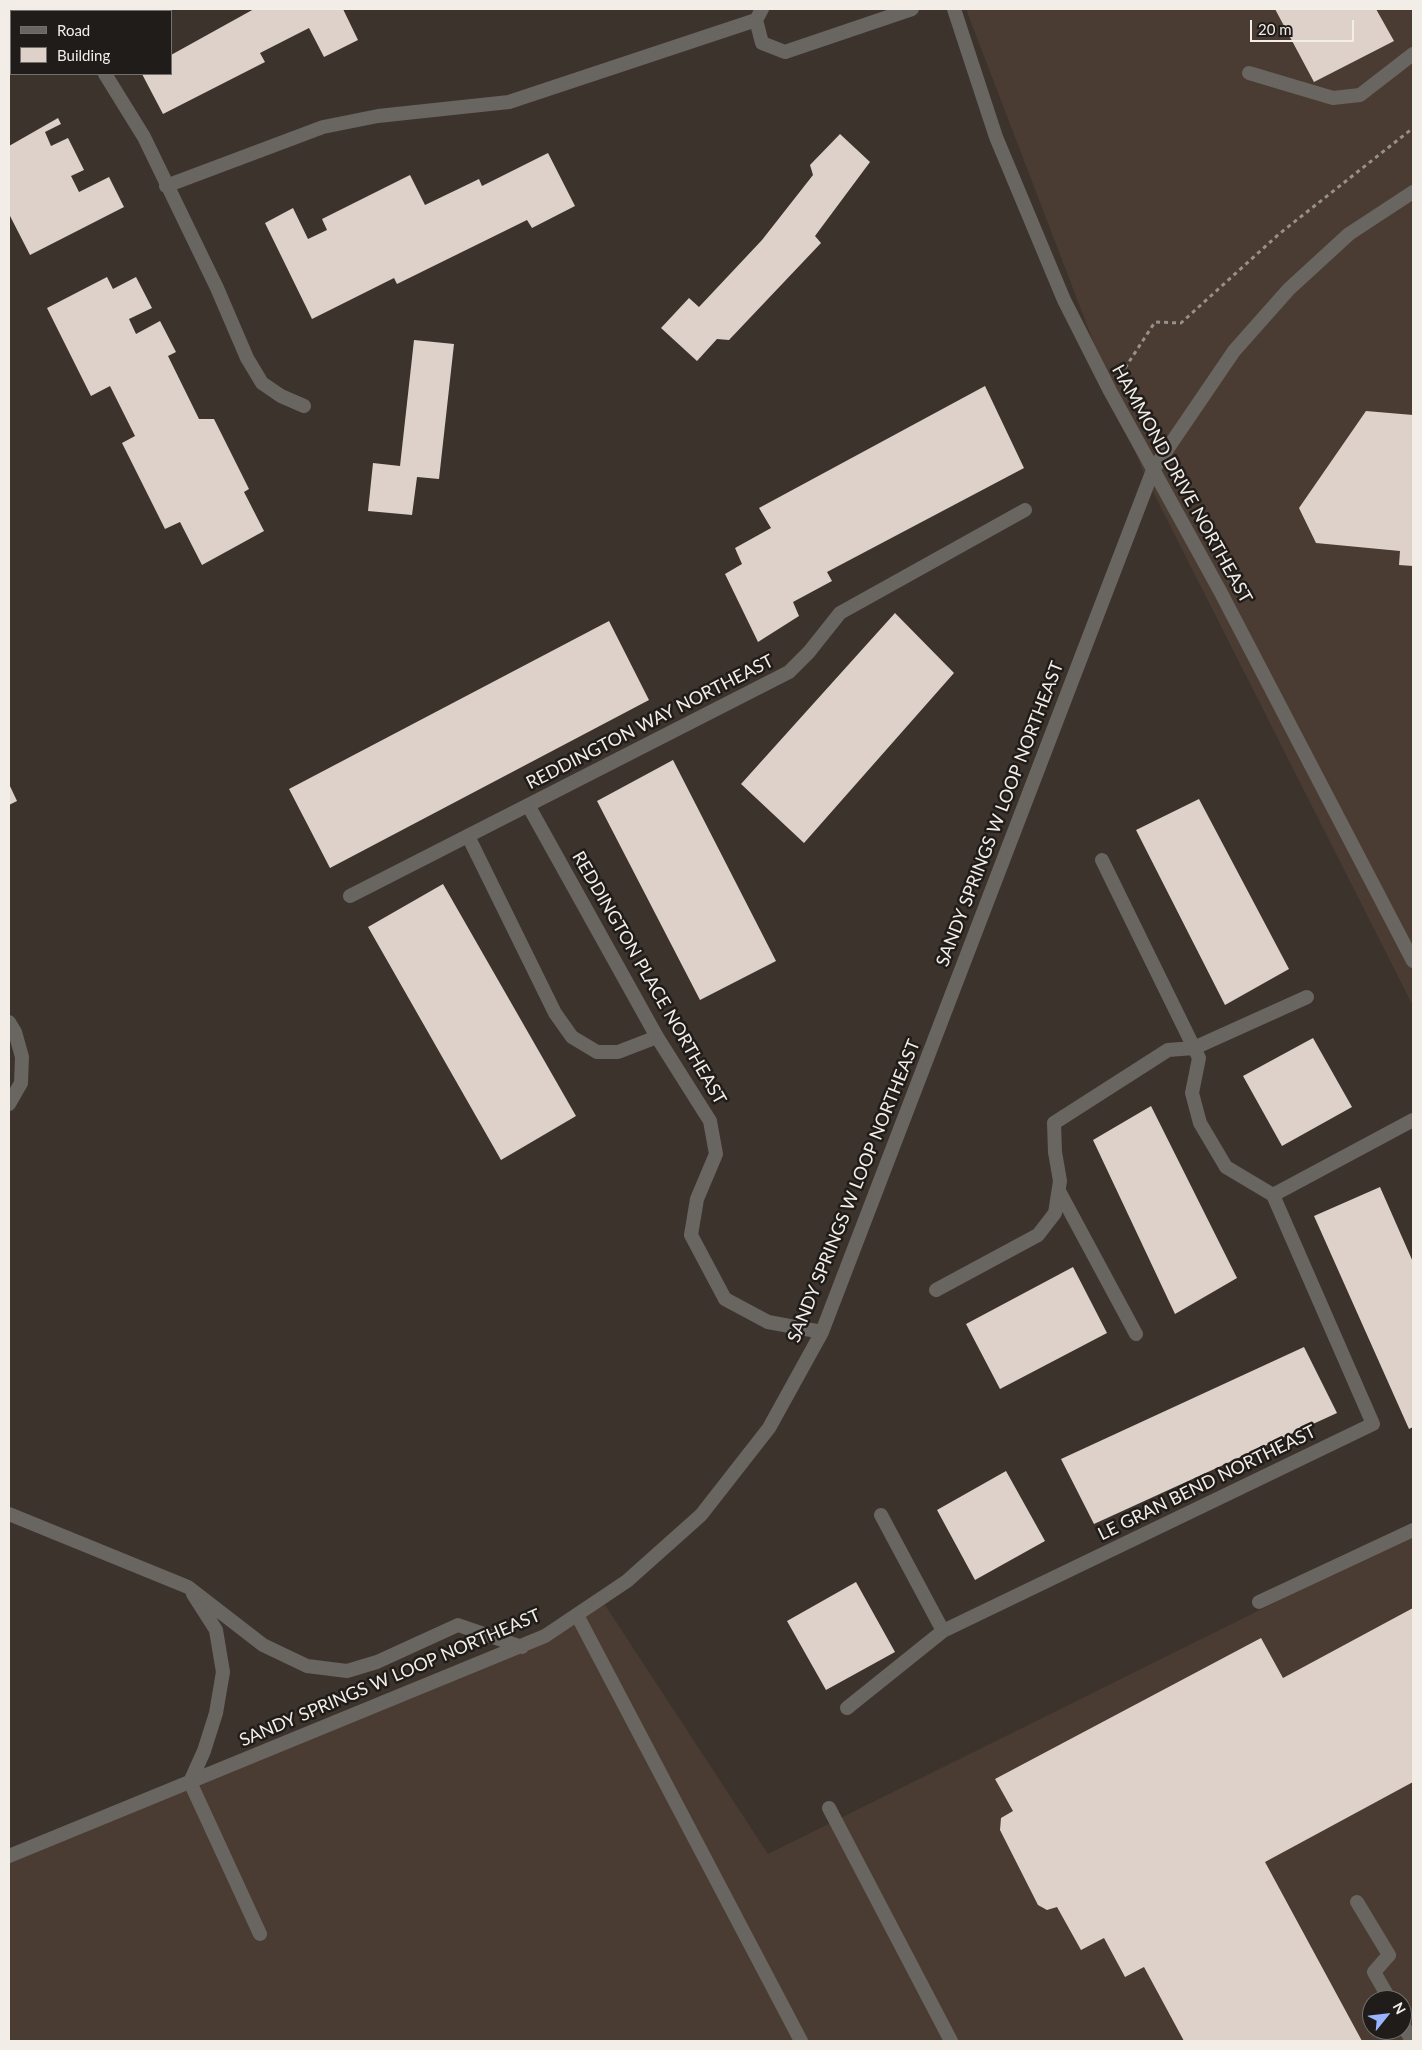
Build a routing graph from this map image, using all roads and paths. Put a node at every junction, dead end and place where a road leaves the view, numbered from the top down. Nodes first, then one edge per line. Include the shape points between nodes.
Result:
1 (912, 9) edge
2 (954, 9) edge
3 (759, 14) edge
4 (1413, 54) edge
5 (1249, 73) dead end
6 (105, 75) edge
7 (1413, 128) edge
8 (166, 186) junction
9 (1413, 192) edge
10 (1110, 391) junction
11 (304, 406) dead end
12 (1152, 470) junction
13 (1025, 510) dead end
14 (528, 805) junction
15 (468, 836) junction
16 (1102, 860) dead end
17 (350, 896) dead end
18 (1413, 961) edge
19 (1307, 997) dead end
20 (9, 1022) edge
21 (657, 1037) junction
22 (1194, 1048) junction
23 (9, 1104) edge
24 (1413, 1120) edge
25 (1059, 1191) junction
26 (1272, 1195) junction
27 (936, 1290) dead end
28 (822, 1332) junction
29 (1136, 1334) dead end
30 (9, 1514) edge
31 (881, 1515) dead end
32 (1413, 1530) edge
33 (188, 1588) junction
34 (1259, 1602) dead end
35 (577, 1615) junction
36 (944, 1631) junction
37 (522, 1647) junction
38 (846, 1708) dead end
39 (190, 1782) junction
40 (829, 1808) dead end
41 (9, 1856) edge
42 (1357, 1902) dead end
43 (260, 1934) dead end
44 (1384, 1990) edge
45 (801, 2041) edge
46 (951, 2041) edge

1 - 3 street via 785,52 762,43
2 - 10 street, HAMMOND DRIVE NORTHEAST via 996,137 1036,235 1064,300
3 - 8 street via 509,102 378,116 323,127
4 - 5 street via 1360,95 1333,98
6 - 8 street via 144,137
7 - 10 path via 1279,234 1181,323 1155,322
8 - 11 street via 217,288 247,358 262,383
9 - 12 street, SANDY SPRINGS W LOOP NORTHEAST via 1349,234 1289,289 1234,351
10 - 12 street, HAMMOND DRIVE NORTHEAST
12 - 18 street, HAMMOND DRIVE NORTHEAST via 1220,591
12 - 28 street, SANDY SPRINGS W LOOP NORTHEAST
13 - 14 street, REDDINGTON WAY NORTHEAST via 840,613 789,672
14 - 15 street, REDDINGTON WAY NORTHEAST
14 - 21 street, REDDINGTON PLACE NORTHEAST
15 - 17 street, REDDINGTON WAY NORTHEAST
15 - 21 street via 555,1013 572,1037 597,1052 618,1052
16 - 22 street
19 - 22 street
20 - 23 street via 22,1057 21,1082
21 - 28 street, REDDINGTON PLACE NORTHEAST via 710,1121 716,1154 697,1199 692,1235 725,1299 768,1322
22 - 25 street via 1168,1050 1054,1123
22 - 26 street via 1199,1058 1192,1093 1200,1123 1226,1167
24 - 26 street
25 - 27 street via 1055,1213 1038,1235
25 - 29 street
26 - 36 street, LE GRAN BEND NORTHEAST via 1373,1424
28 - 35 street, SANDY SPRINGS W LOOP NORTHEAST via 769,1428 701,1515 627,1582
30 - 33 street
31 - 36 street
32 - 34 street
33 - 37 street via 263,1644 307,1666 347,1671 378,1662 458,1625
33 - 39 street via 216,1630 223,1672 216,1713
35 - 37 street, SANDY SPRINGS W LOOP NORTHEAST
35 - 45 street
36 - 38 street, LE GRAN BEND NORTHEAST
37 - 39 street, SANDY SPRINGS W LOOP NORTHEAST
39 - 41 street, SANDY SPRINGS W LOOP NORTHEAST
39 - 43 street
40 - 46 street
42 - 44 street via 1389,1955 1374,1972

